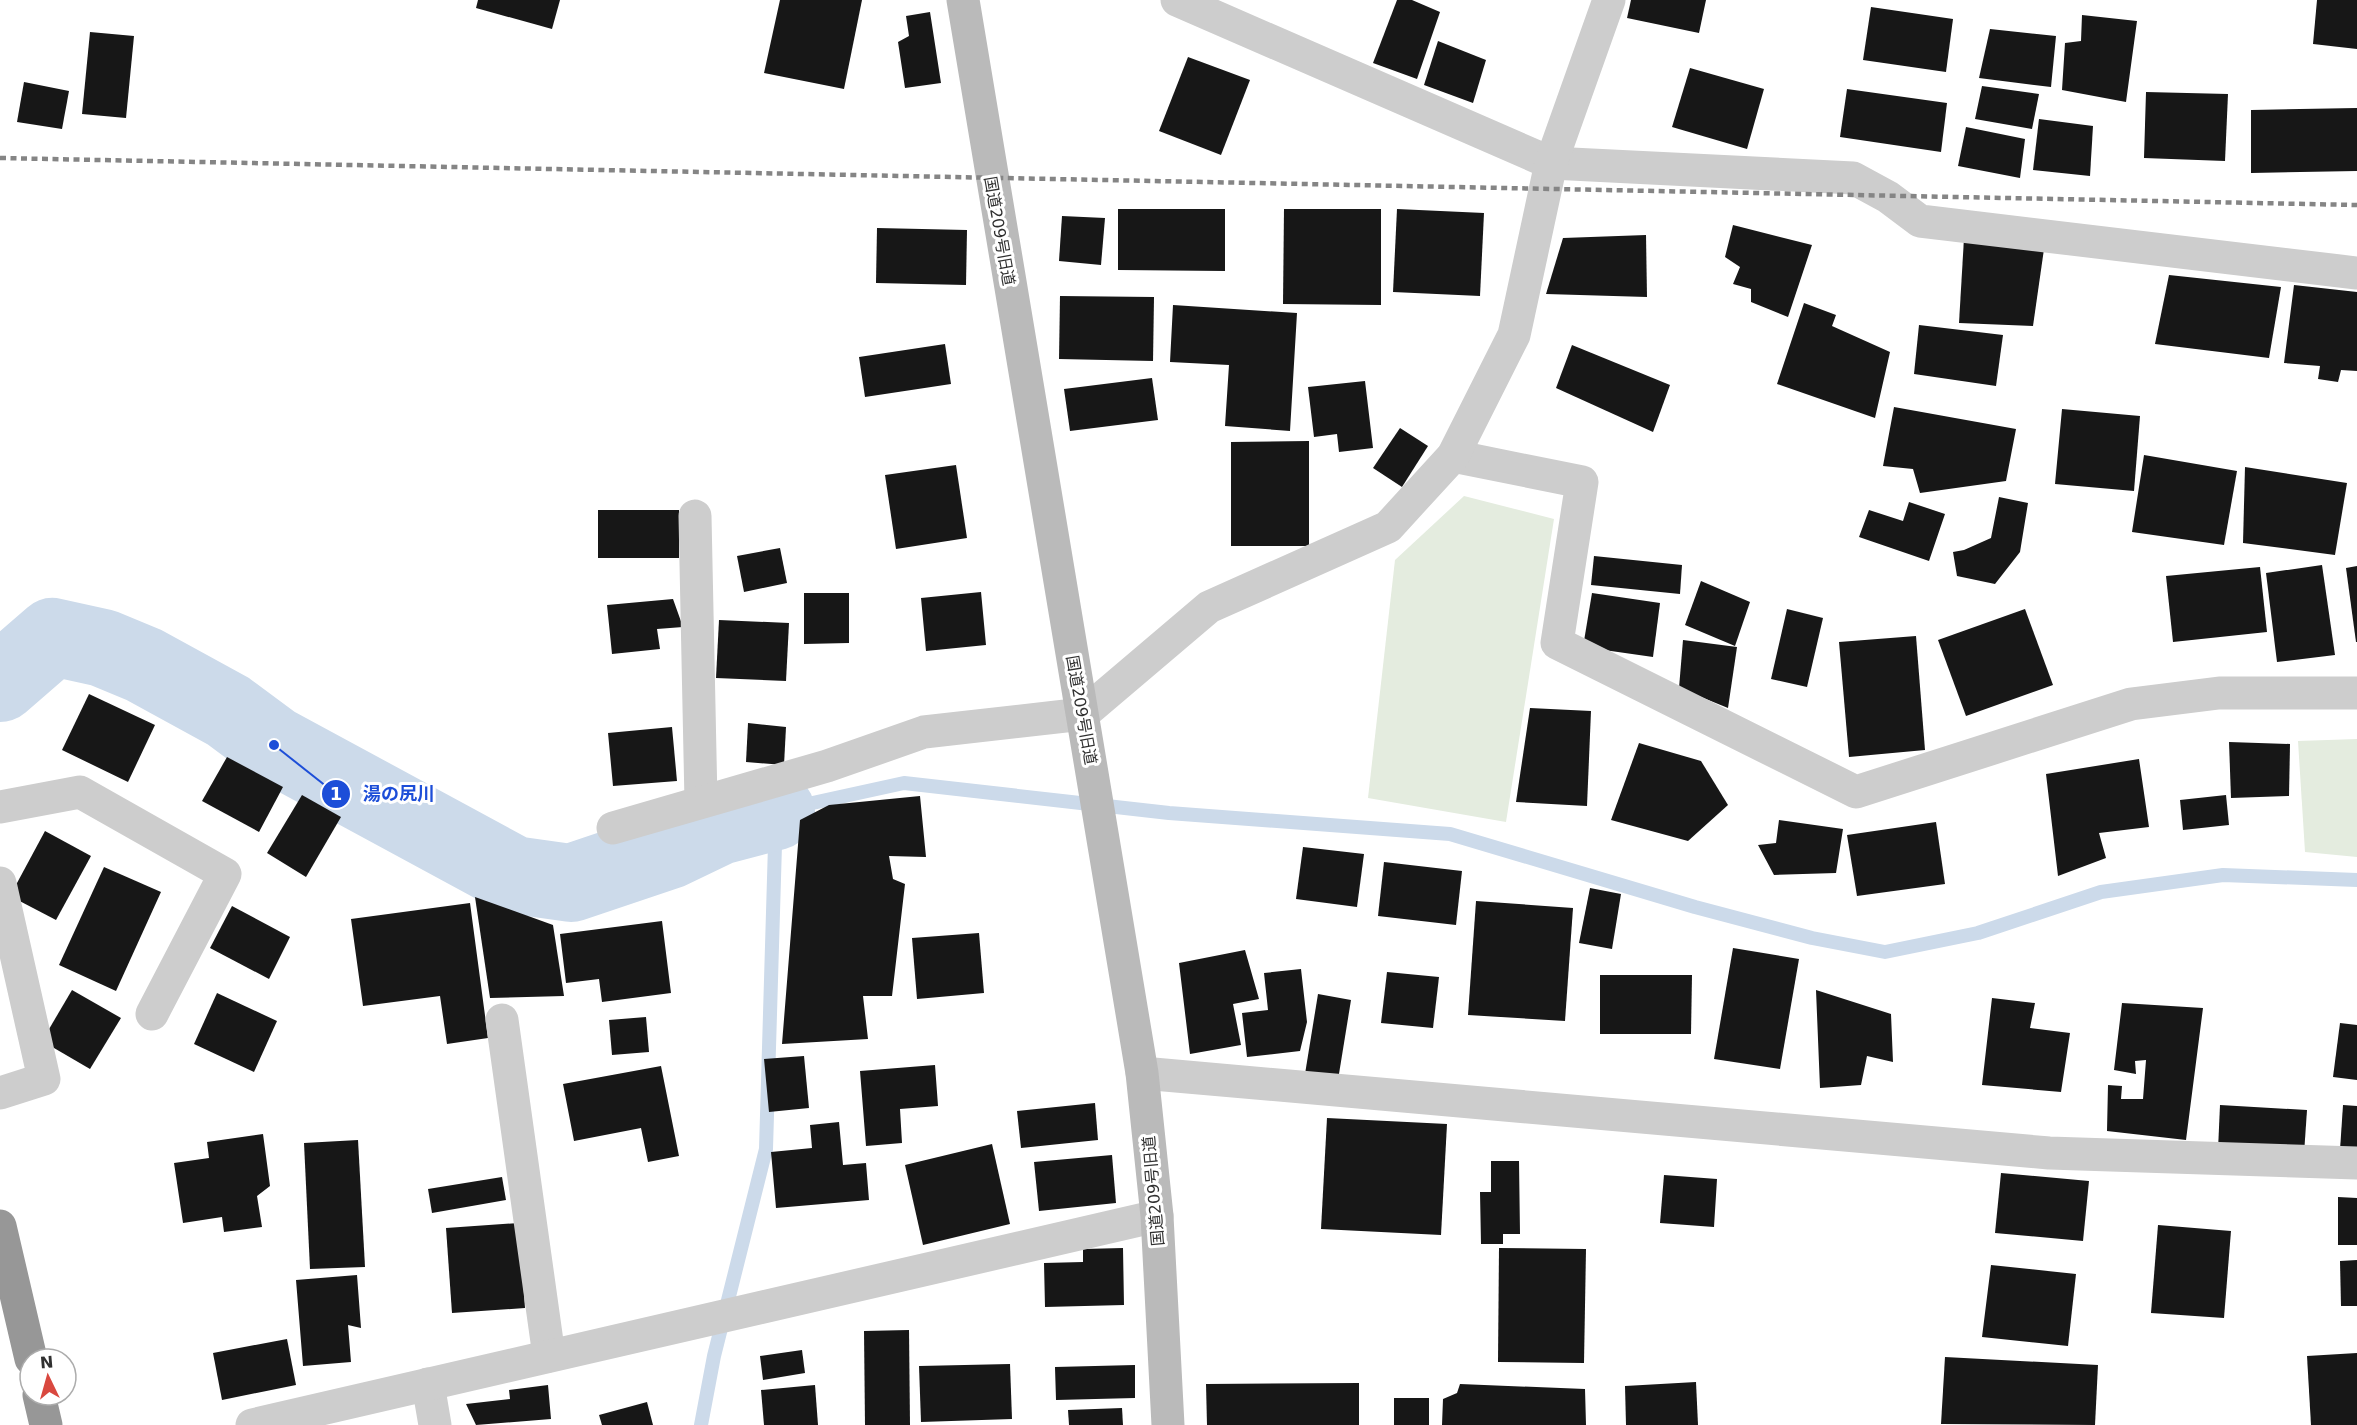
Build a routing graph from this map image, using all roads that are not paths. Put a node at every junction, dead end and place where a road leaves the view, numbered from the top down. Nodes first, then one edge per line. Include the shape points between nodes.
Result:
1 (963, 0) edge
2 (1177, 0) edge
3 (1609, 0) edge
4 (1551, 164) junction
5 (2357, 273) edge
6 (1453, 456) junction
7 (694, 516) dead end
8 (2357, 693) edge
9 (1083, 714) junction
10 (701, 802) junction
11 (0, 807) edge
12 (614, 828) dead end
13 (0, 883) edge
14 (152, 1014) dead end
15 (502, 1020) dead end
16 (1142, 1073) junction
17 (0, 1093) edge
18 (2357, 1163) edge
19 (1157, 1216) junction
20 (0, 1226) edge
21 (28, 1347) edge
22 (549, 1356) junction
23 (428, 1384) junction
24 (42, 1407) edge
25 (46, 1425) edge
26 (252, 1425) edge
27 (435, 1425) edge
28 (1168, 1425) edge

1 - 9 street, 国道209号旧道
2 - 4 street
3 - 4 street
4 - 5 street via 1853,178 1920,221
4 - 6 street via 1514,335
6 - 8 street via 1582,482 1557,643 1856,792 2131,704 2219,693
6 - 9 street via 1388,528 1209,607
7 - 10 street
9 - 10 street via 924,732 827,766
9 - 16 street, 国道209号旧道
10 - 12 street
11 - 14 street via 80,792 225,874
13 - 17 street via 44,1079
15 - 22 street
16 - 18 street via 2049,1153
16 - 19 street, 国道209号旧道
19 - 22 street
19 - 28 street, 国道209号旧道
20 - 21 highway
22 - 23 street
23 - 26 street
23 - 27 street
24 - 25 highway

